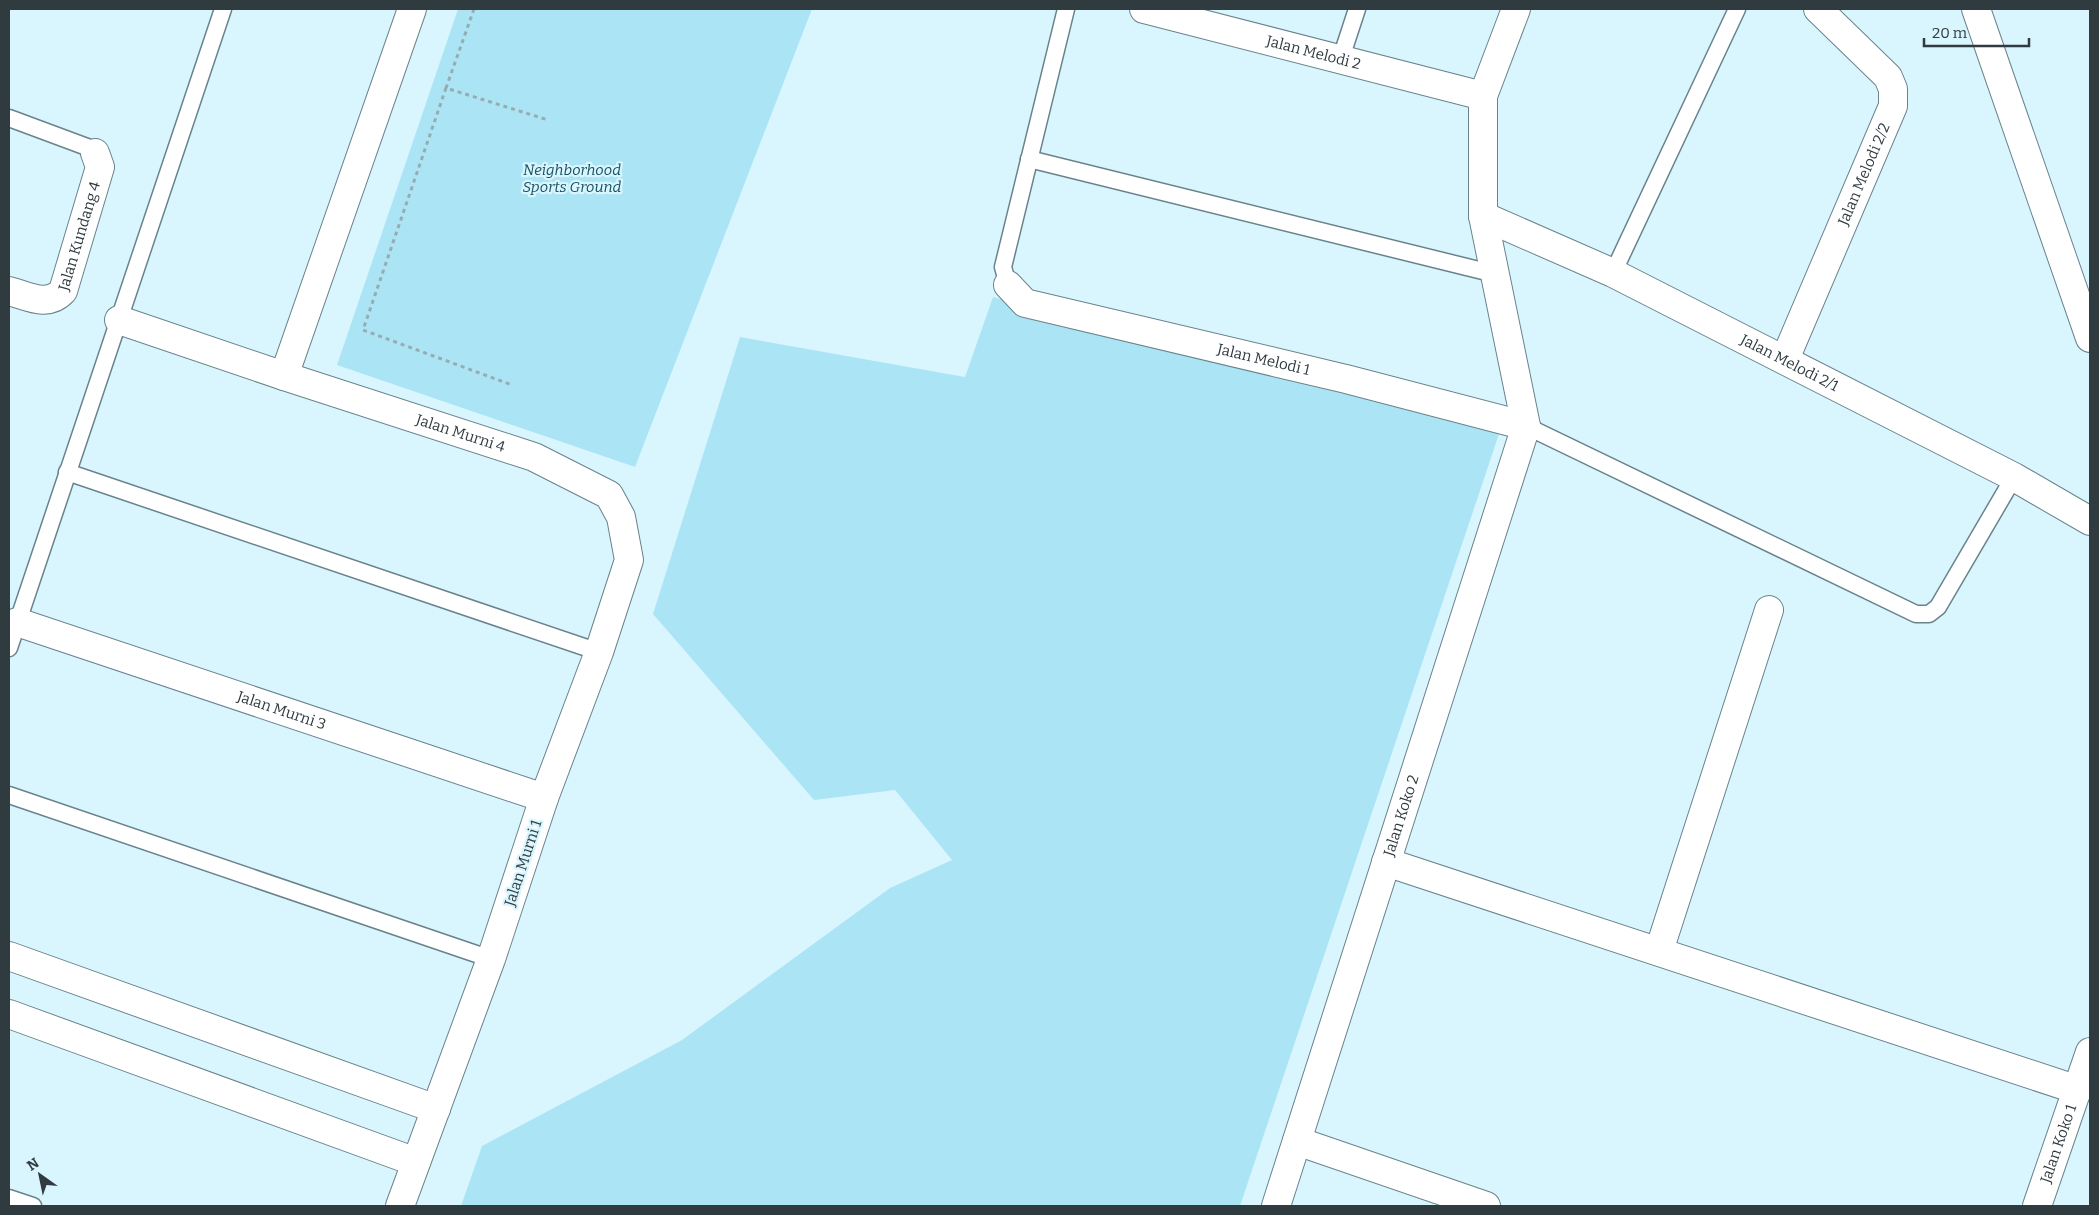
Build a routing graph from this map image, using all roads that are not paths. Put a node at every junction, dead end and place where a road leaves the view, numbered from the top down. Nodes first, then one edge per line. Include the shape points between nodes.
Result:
1 (223, 9) edge
2 (412, 9) edge
3 (1066, 9) edge
4 (1144, 9) edge
5 (1357, 9) edge
6 (1516, 9) edge
7 (1737, 9) edge
8 (1818, 9) edge
9 (1976, 9) edge
10 (1177, 13) edge
11 (1341, 58) junction
12 (1483, 96) junction
13 (9, 118) edge
14 (95, 153) joint
15 (1030, 159) junction
16 (1483, 216) junction
17 (1614, 273) junction
18 (1495, 274) junction
19 (1008, 285) joint
20 (9, 290) edge
21 (118, 320) junction
22 (2090, 338) edge
23 (1785, 360) junction
24 (284, 376) junction
25 (1526, 426) junction
26 (68, 472) junction
27 (2014, 477) junction
28 (622, 516) joint
29 (2090, 521) edge
30 (1769, 610) dead end
31 (17, 622) junction
32 (9, 648) edge
33 (599, 652) junction
34 (9, 795) edge
35 (544, 798) junction
36 (1386, 862) junction
37 (1659, 952) junction
38 (9, 956) edge
39 (491, 959) junction
40 (9, 1014) edge
41 (2090, 1052) edge
42 (2083, 1085) edge
43 (436, 1109) junction
44 (1297, 1141) junction
45 (416, 1162) junction
46 (9, 1198) edge
47 (33, 1206) edge
48 (400, 1206) edge
49 (1276, 1206) edge
50 (1486, 1206) edge
51 (2037, 1206) edge

1 - 21 lane
2 - 24 street
3 - 15 lane
4 - 10 street, Jalan Melodi 2
5 - 11 lane
6 - 12 street
7 - 17 lane
8 - 23 street, Jalan Melodi 2/2 via 1888,77 1894,89 1893,106
9 - 22 street
10 - 11 street, Jalan Melodi 2
11 - 12 street, Jalan Melodi 2
12 - 16 street
13 - 14 lane
14 - 20 street, Jalan Kundang 4 via 100,167 63,292 46,302
15 - 18 lane
15 - 19 lane via 1003,267
16 - 17 street, Jalan Melodi 2/1
16 - 18 street
17 - 23 street, Jalan Melodi 2/1
18 - 25 street
19 - 25 street, Jalan Melodi 1 via 1025,303 1346,379
21 - 24 street, Jalan Murni 4
21 - 26 lane
23 - 27 street, Jalan Melodi 2/1
24 - 28 street, Jalan Murni 4 via 534,457 609,495
25 - 27 lane via 1916,614 1929,614 1938,607
25 - 36 street, Jalan Koko 2
26 - 31 lane
26 - 33 lane
27 - 29 street, Jalan Melodi 2/1
28 - 33 street, Jalan Murni 1 via 629,560
30 - 37 street
31 - 32 lane
31 - 35 street, Jalan Murni 3
33 - 35 street, Jalan Murni 1
34 - 39 lane
35 - 39 street, Jalan Murni 1
36 - 37 street
36 - 44 street, Jalan Koko 2
37 - 42 street
38 - 43 street
39 - 43 street, Jalan Murni 1
40 - 45 street
41 - 42 street, Jalan Koko 1
42 - 51 street, Jalan Koko 1
43 - 45 street, Jalan Murni 1
44 - 49 street, Jalan Koko 2
44 - 50 street
45 - 48 street, Jalan Murni 1
46 - 47 lane

